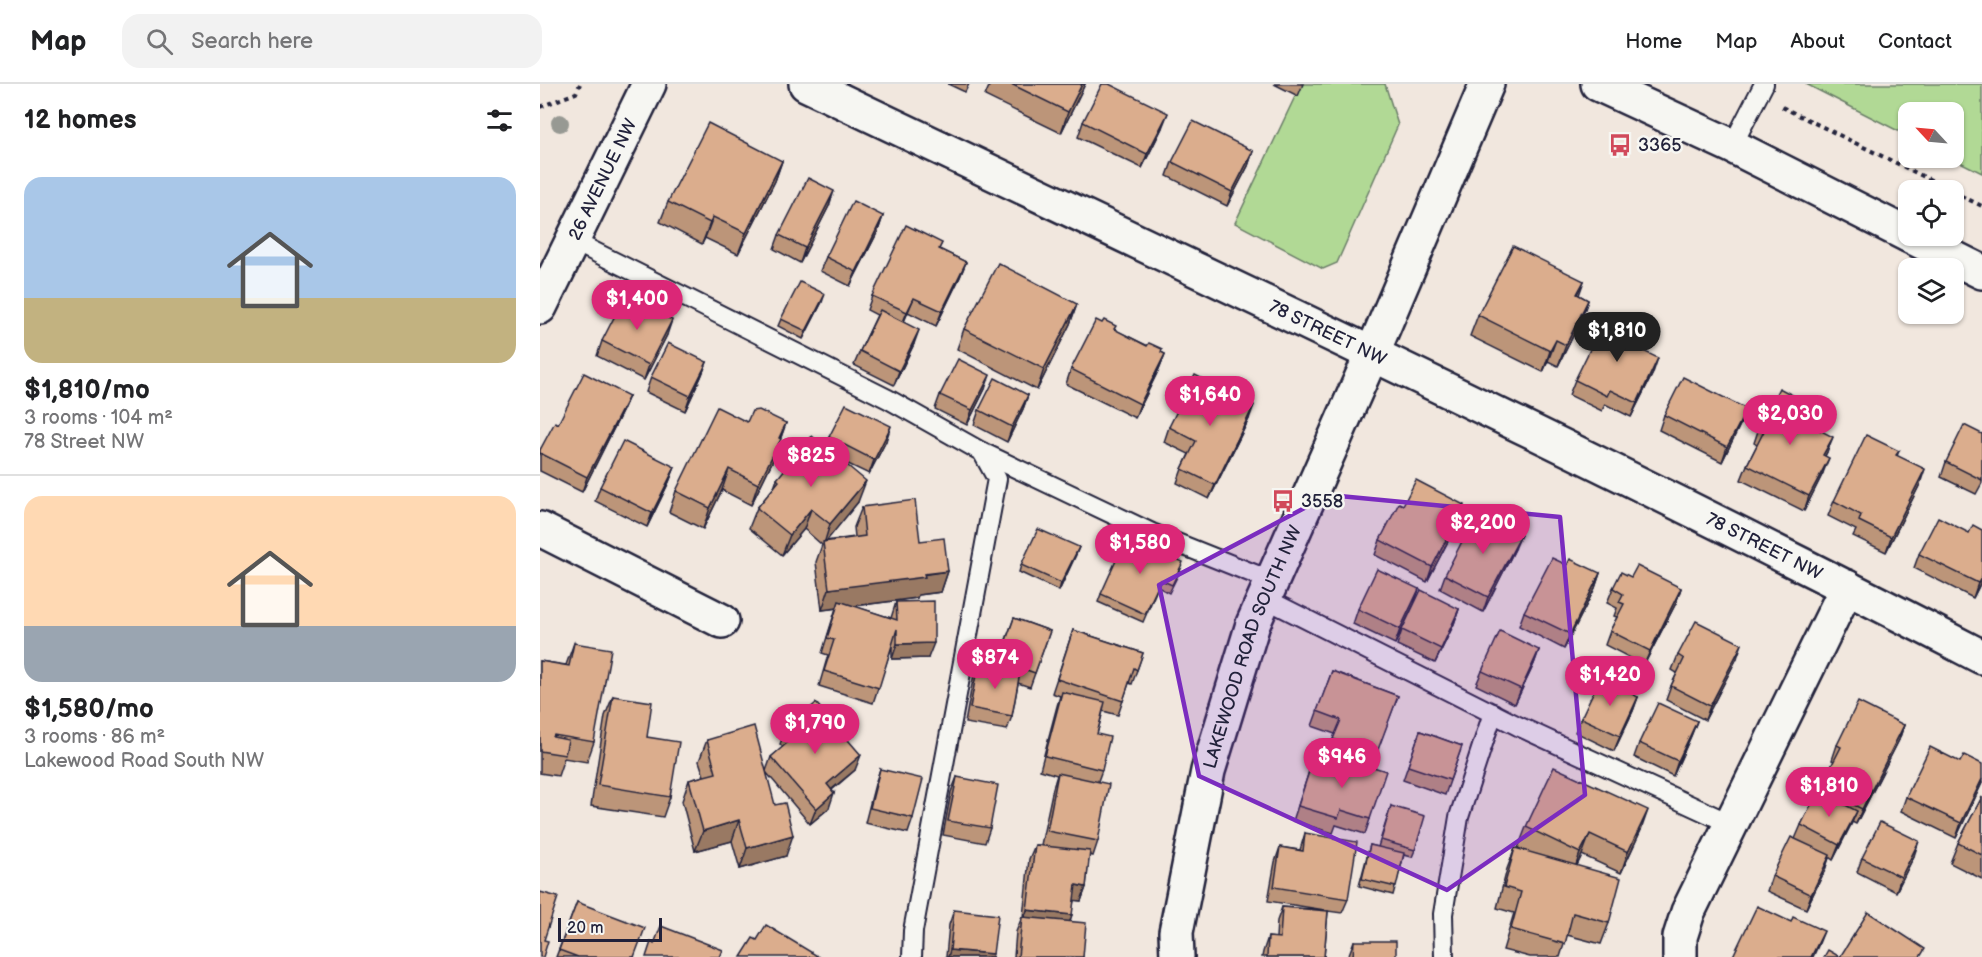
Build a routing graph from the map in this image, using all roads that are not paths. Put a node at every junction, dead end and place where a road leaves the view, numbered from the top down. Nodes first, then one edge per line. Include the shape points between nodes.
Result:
1 (649, 84) edge
2 (806, 84) edge
3 (1487, 84) edge
4 (1598, 84) edge
5 (1764, 84) edge
6 (1732, 146) junction
7 (1898, 229) edge
8 (573, 241) junction
9 (1931, 246) edge
10 (1982, 272) edge
11 (540, 307) edge
12 (1372, 354) junction
13 (982, 452) junction
14 (540, 529) edge
15 (1847, 587) junction
16 (1268, 590) junction
17 (722, 621) dead end
18 (1982, 657) edge
19 (1493, 713) junction
20 (1731, 824) junction
21 (912, 957) edge
22 (1177, 957) edge
23 (1444, 957) edge
24 (1680, 957) edge

1 - 8 street, 26 AVENUE NW
2 - 12 street, 78 STREET NW
3 - 12 street, LAKEWOOD ROAD SOUTH NW
4 - 6 street
5 - 6 lane
6 - 7 street
8 - 11 street, 26 AVENUE NW
8 - 13 lane via 888,399
9 - 10 street
12 - 15 street, 78 STREET NW
12 - 16 street, LAKEWOOD ROAD SOUTH NW
13 - 16 lane
13 - 21 lane via 997,478 913,931
14 - 17 street
15 - 18 street, 78 STREET NW
15 - 20 street
16 - 19 lane
16 - 22 street, LAKEWOOD ROAD SOUTH NW via 1253,624 1208,771 1176,932
19 - 20 lane
19 - 23 lane via 1459,817 1443,914
20 - 24 street via 1688,912 1680,937

